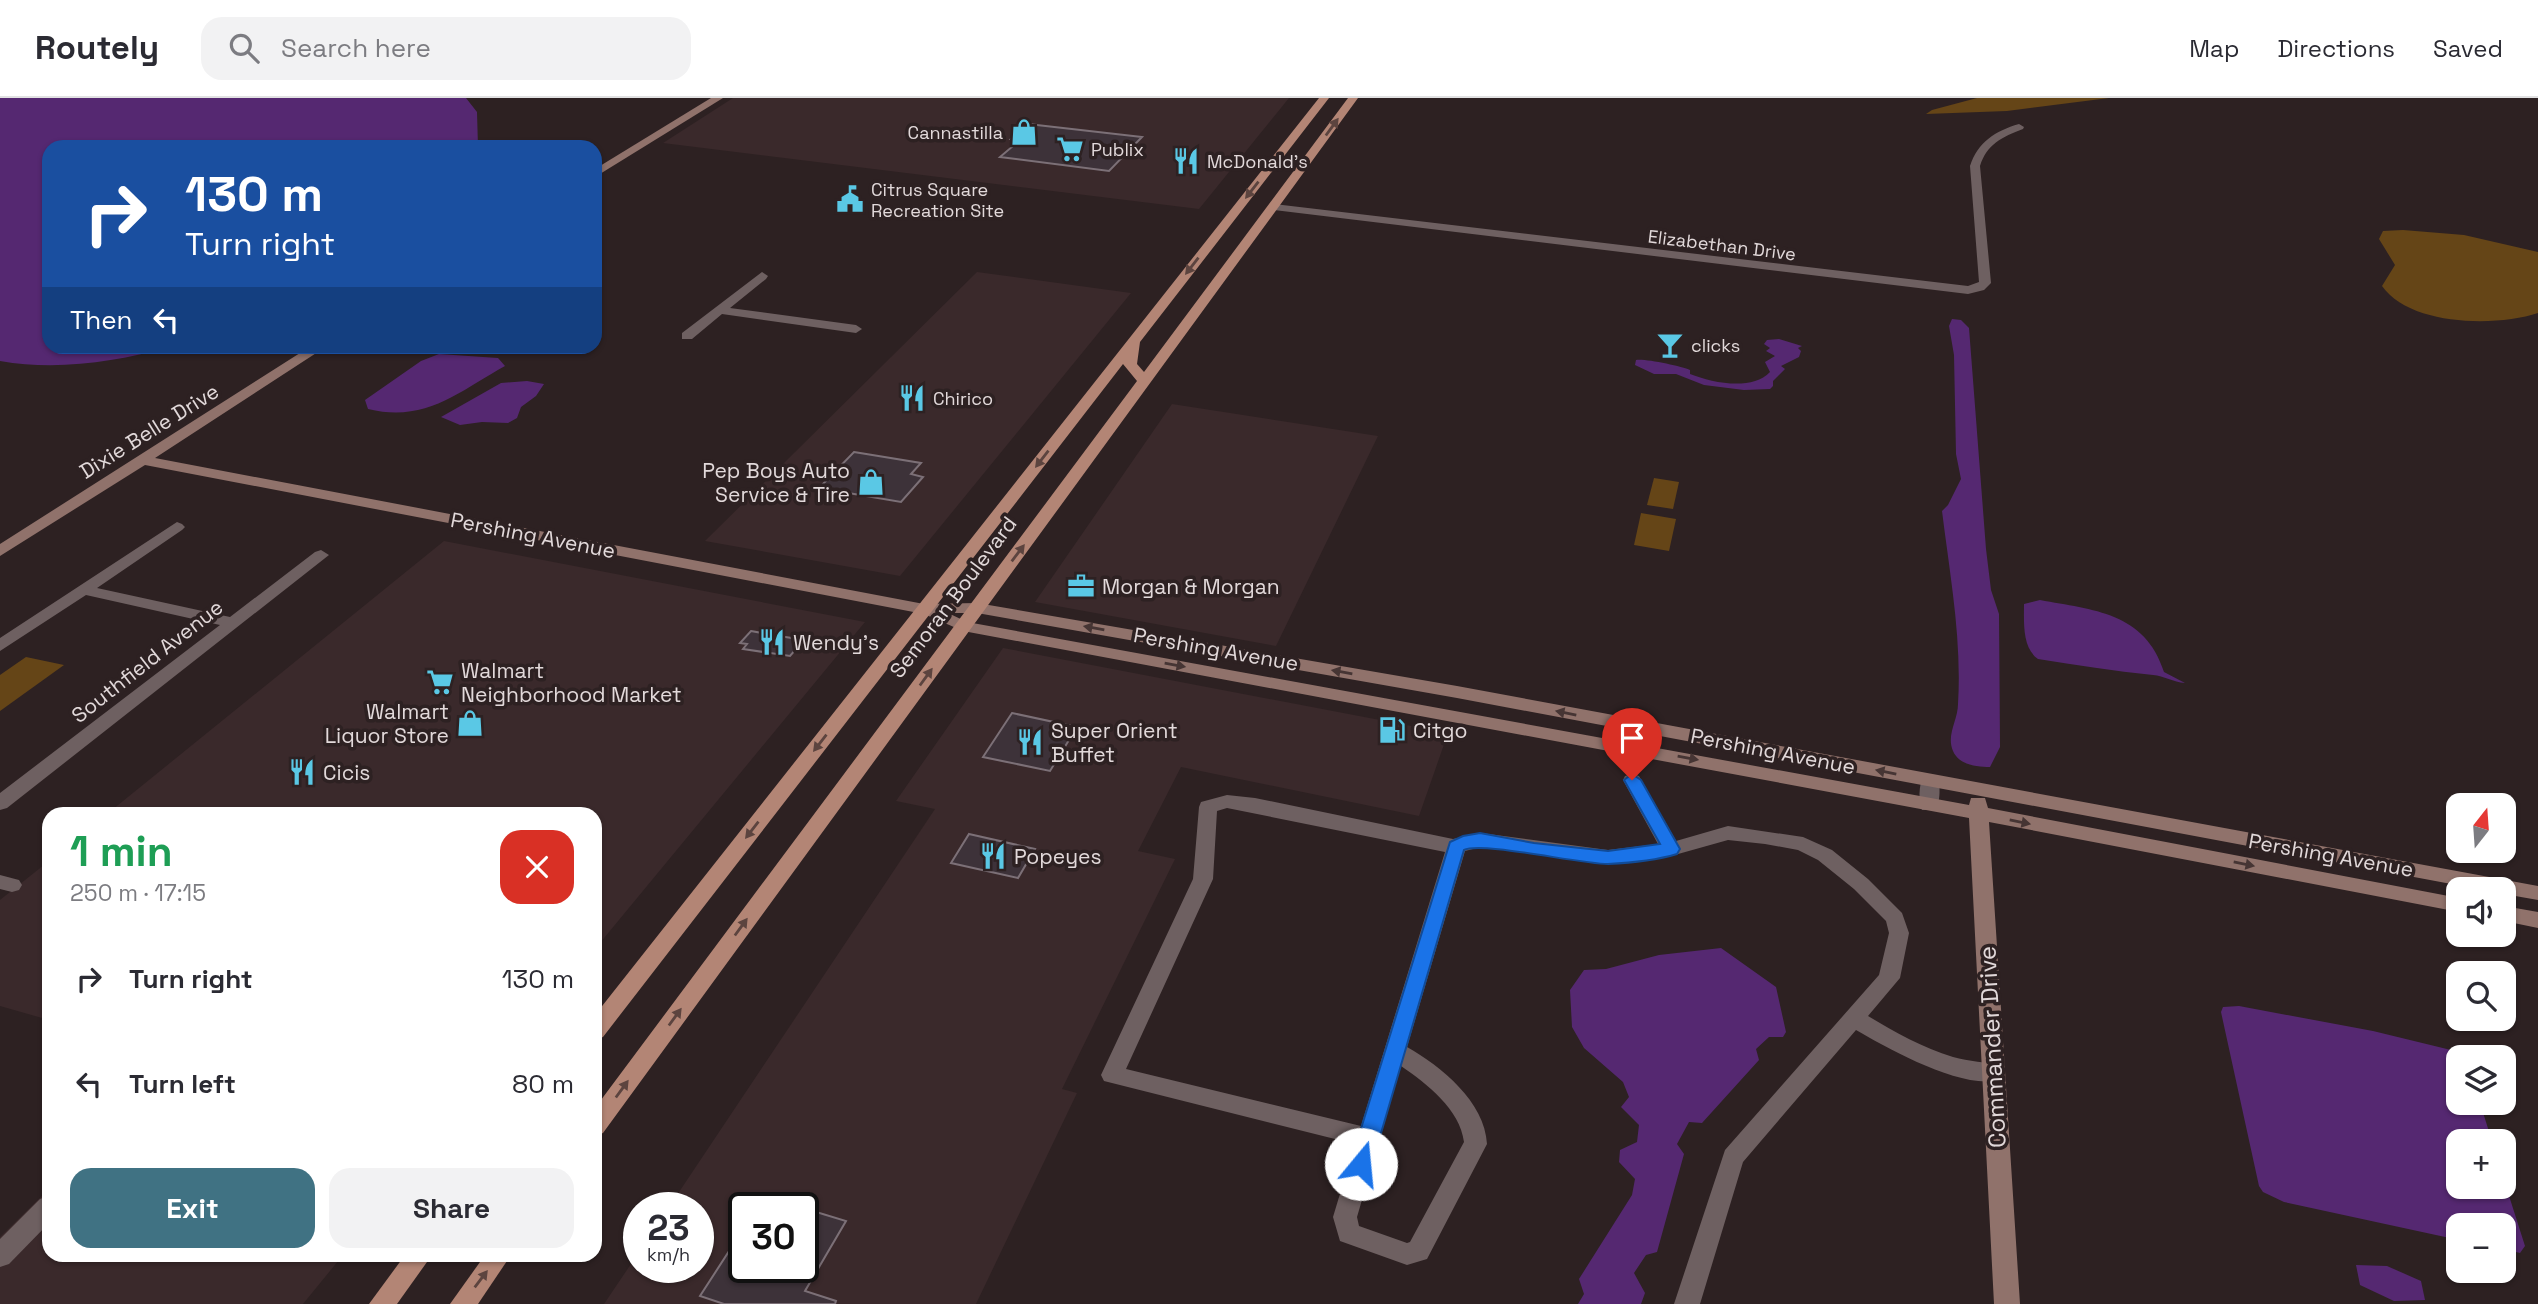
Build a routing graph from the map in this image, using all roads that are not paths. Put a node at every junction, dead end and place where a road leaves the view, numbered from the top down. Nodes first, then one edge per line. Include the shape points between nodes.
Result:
1 (718, 98) edge
2 (1324, 98) edge
3 (1353, 98) edge
4 (2019, 127) dead end
5 (1281, 152) junction
6 (602, 170) edge
7 (1283, 195) junction
8 (1274, 207) junction
9 (1227, 238) junction
10 (1233, 263) junction
11 (762, 276) dead end
12 (720, 310) junction
13 (856, 329) dead end
14 (687, 335) dead end
15 (1134, 341) junction
16 (308, 354) edge
17 (1145, 382) junction
18 (142, 460) junction
19 (177, 527) dead end
20 (0, 551) edge
21 (321, 555) dead end
22 (83, 590) junction
23 (977, 608) junction
24 (924, 609) junction
25 (233, 623) junction
26 (963, 626) junction
27 (0, 646) edge
28 (1632, 780) dead end
29 (1930, 780) junction
30 (1977, 789) junction
31 (0, 803) edge
32 (1929, 805) junction
33 (1979, 814) junction
34 (1456, 847) junction
35 (1671, 849) junction
36 (2538, 893) edge
37 (2446, 903) edge
38 (2516, 916) edge
39 (2538, 920) edge
40 (1855, 1019) junction
41 (602, 1022) edge
42 (1395, 1051) junction
43 (1994, 1073) junction
44 (602, 1116) edge
45 (1369, 1138) junction
46 (42, 1214) edge
47 (0, 1256) edge
48 (415, 1262) edge
49 (494, 1262) edge
50 (382, 1304) edge
51 (463, 1304) edge
52 (1687, 1304) edge
53 (2007, 1304) edge

1 - 6 street
2 - 5 main road, Semoran Boulevard
7 -> 3 main road, Semoran Boulevard
4 - 8 street, Elizabethan Drive via 2000,134 1979,151 1975,166 1986,282 1968,289
5 - 7 main road via 1293,163 1276,187
5 -> 9 main road, Semoran Boulevard
7 - 8 main road, Semoran Boulevard
8 - 10 main road, Semoran Boulevard
9 - 10 main road
9 -> 15 main road, Semoran Boulevard
10 - 17 main road, Semoran Boulevard
11 - 12 street
12 - 13 street
12 - 14 street
15 - 17 main road via 1130,364
15 -> 24 main road, Semoran Boulevard
16 - 18 street, Dixie Belle Drive
23 -> 17 main road, Semoran Boulevard
18 - 20 street, Dixie Belle Drive
18 - 24 street, Pershing Avenue
19 - 22 street
21 - 25 street, Southfield Avenue
22 - 25 street
22 - 27 street
23 - 24 street, Pershing Avenue
23 - 26 main road, Semoran Boulevard
29 -> 23 street, Pershing Avenue
24 - 26 street, Pershing Avenue
24 -> 41 main road, Semoran Boulevard
25 - 31 street, Southfield Avenue
26 -> 32 street, Pershing Avenue
44 -> 26 main road, Semoran Boulevard
28 - 35 street
29 - 30 street, Pershing Avenue
29 - 32 street
30 - 33 street, Commander Drive
30 - 36 street, Pershing Avenue
32 - 33 street, Pershing Avenue
33 -> 37 street, Pershing Avenue
33 - 43 street, Commander Drive
34 - 35 street via 1480,840 1608,857
34 - 42 street
34 - 45 street via 1255,804 1227,801 1208,807 1203,879 1112,1075
35 - 40 street via 1728,833 1765,836 1804,844 1861,884 1895,918 1899,933 1889,978
38 - 39 street
40 - 43 street via 1932,1059
40 - 52 street via 1733,1157
42 - 45 street
42 - 45 street via 1422,1067 1466,1112 1476,1142 1418,1251 1407,1254 1349,1233 1345,1217
43 - 53 street, Commander Drive
46 - 47 street
48 - 50 main road
51 -> 49 main road

